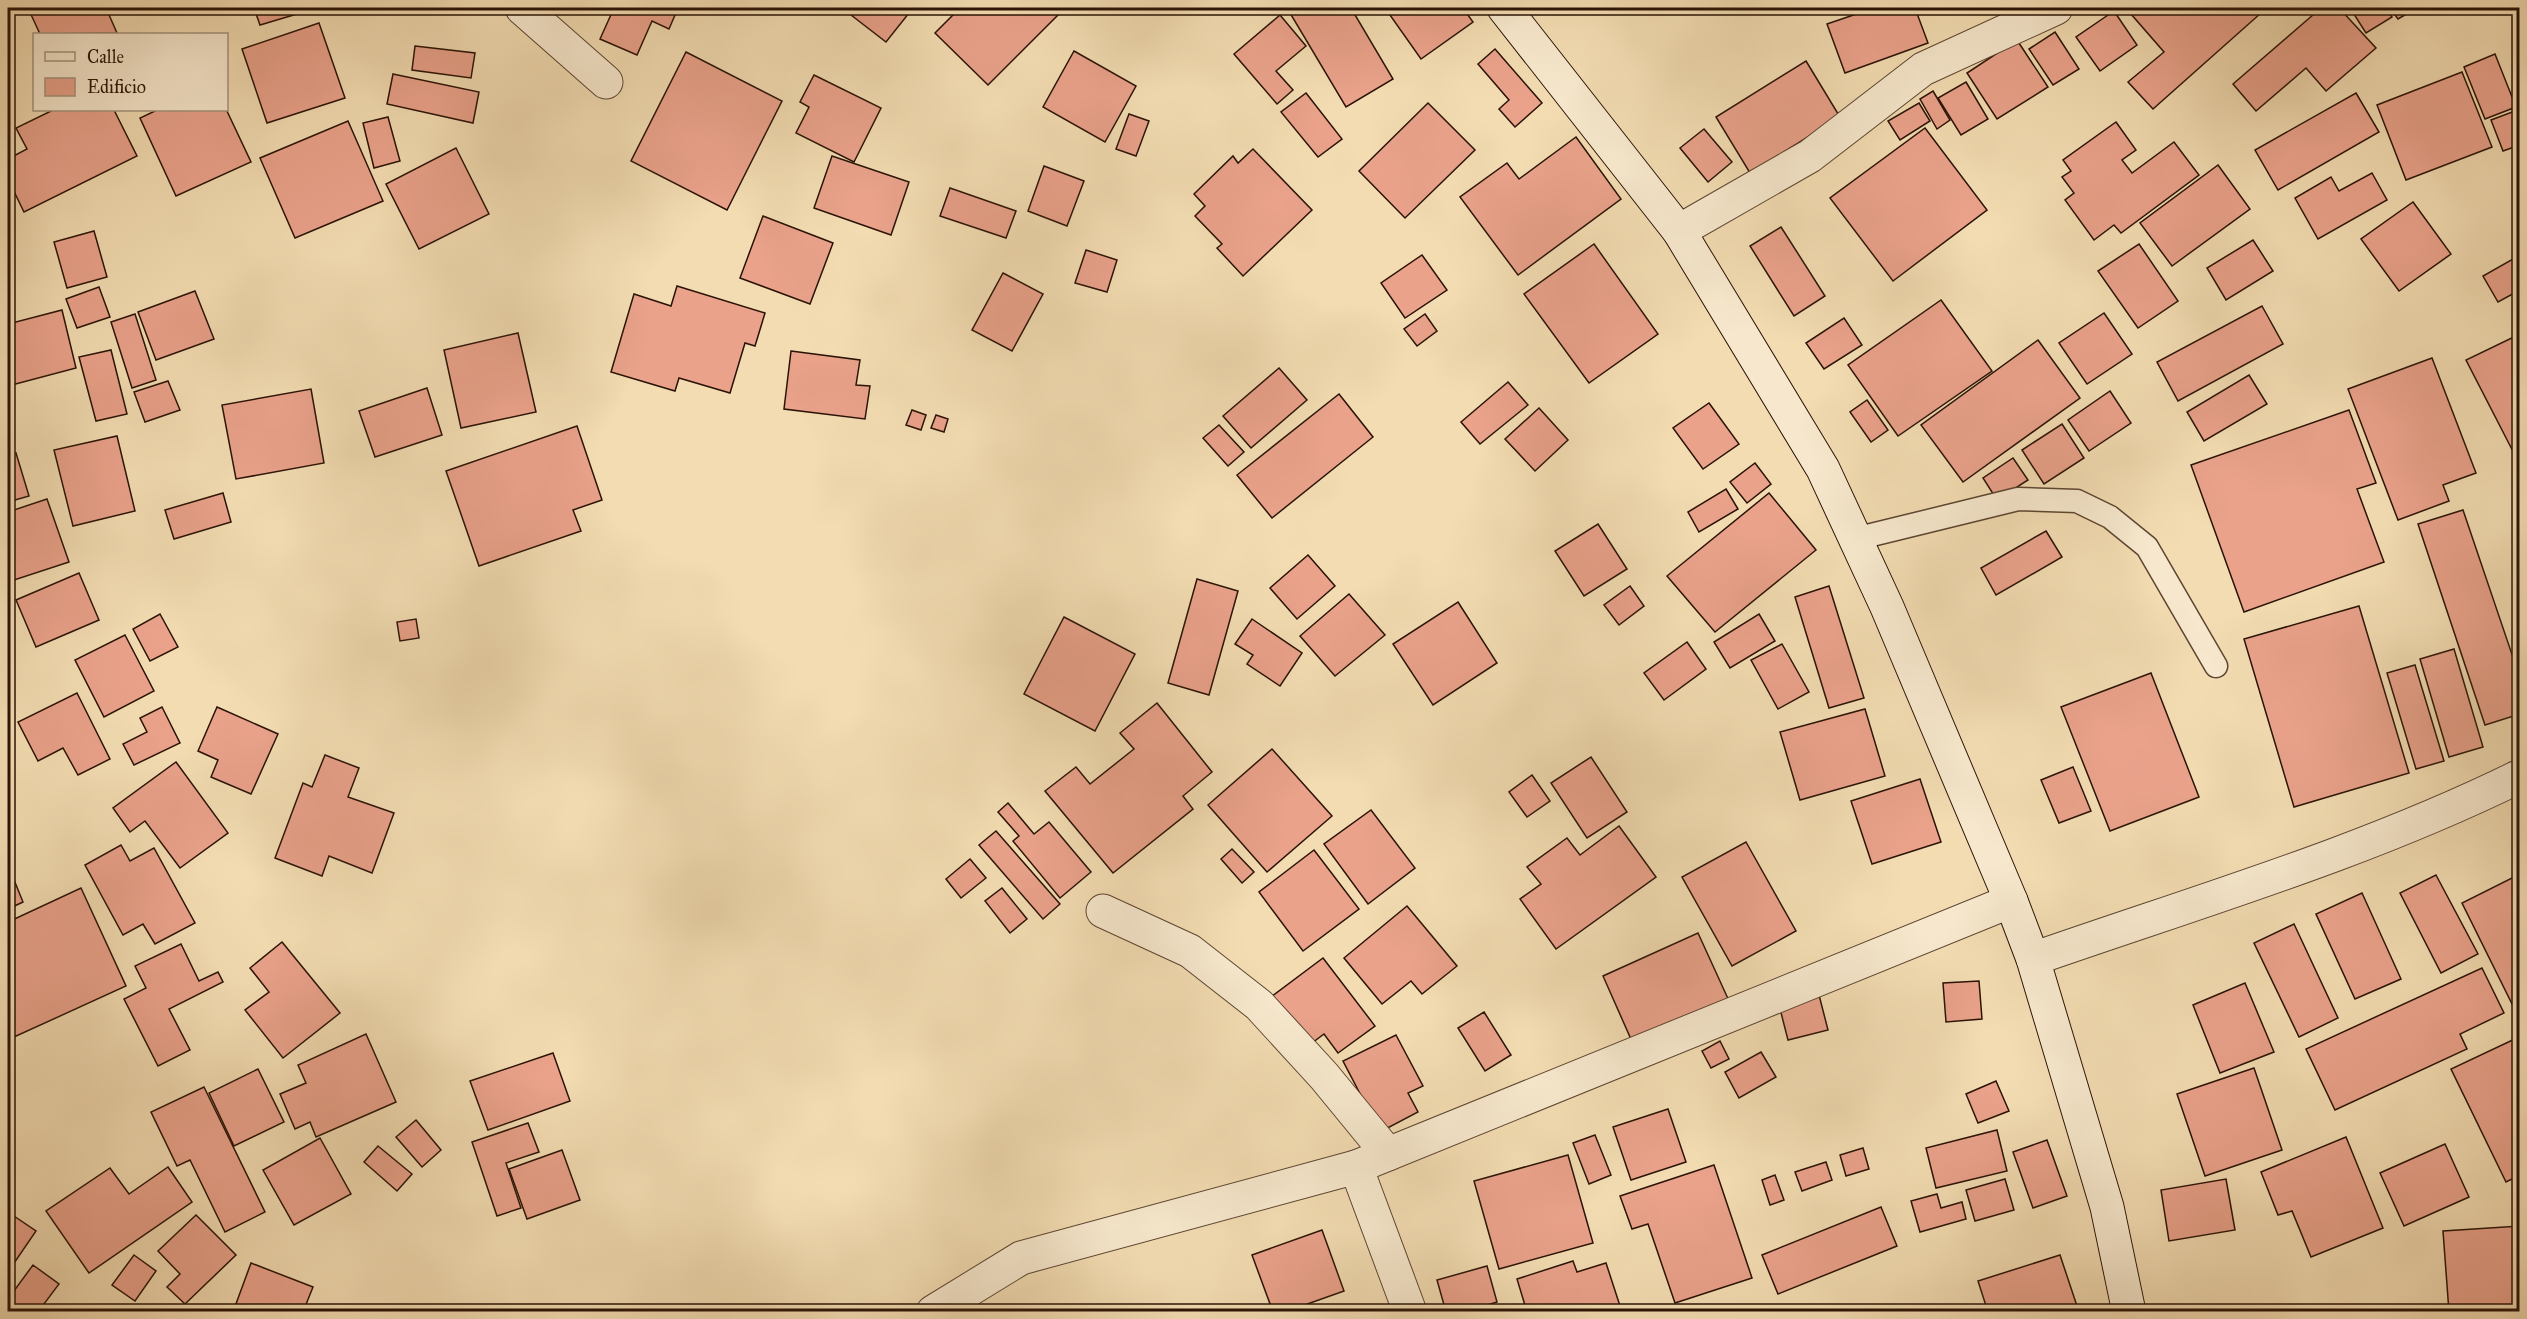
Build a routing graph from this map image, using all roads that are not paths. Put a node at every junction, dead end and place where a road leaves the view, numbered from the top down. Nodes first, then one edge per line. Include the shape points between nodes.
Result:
1 (522, 8) edge
2 (1504, 8) edge
3 (2056, 8) edge
4 (606, 81) dead end
5 (1679, 231) junction
6 (1855, 539) junction
7 (2216, 666) dead end
8 (2520, 776) edge
9 (2011, 900) junction
10 (1103, 911) dead end
11 (2032, 959) junction
12 (1388, 1154) junction
13 (1356, 1167) junction
14 (933, 1311) edge
15 (1410, 1311) edge
16 (2129, 1311) edge

1 - 4 street
2 - 5 street
3 - 5 street via 1923,69 1810,156
5 - 6 street via 1822,470
6 - 7 lane via 2018,499 2077,501 2110,517 2146,547
6 - 9 street
8 - 11 street via 2374,840
9 - 11 street
9 - 12 street
10 - 12 street via 1190,951 1259,1005
11 - 16 street via 2107,1207
12 - 13 street
13 - 14 street via 1021,1258
13 - 15 street

